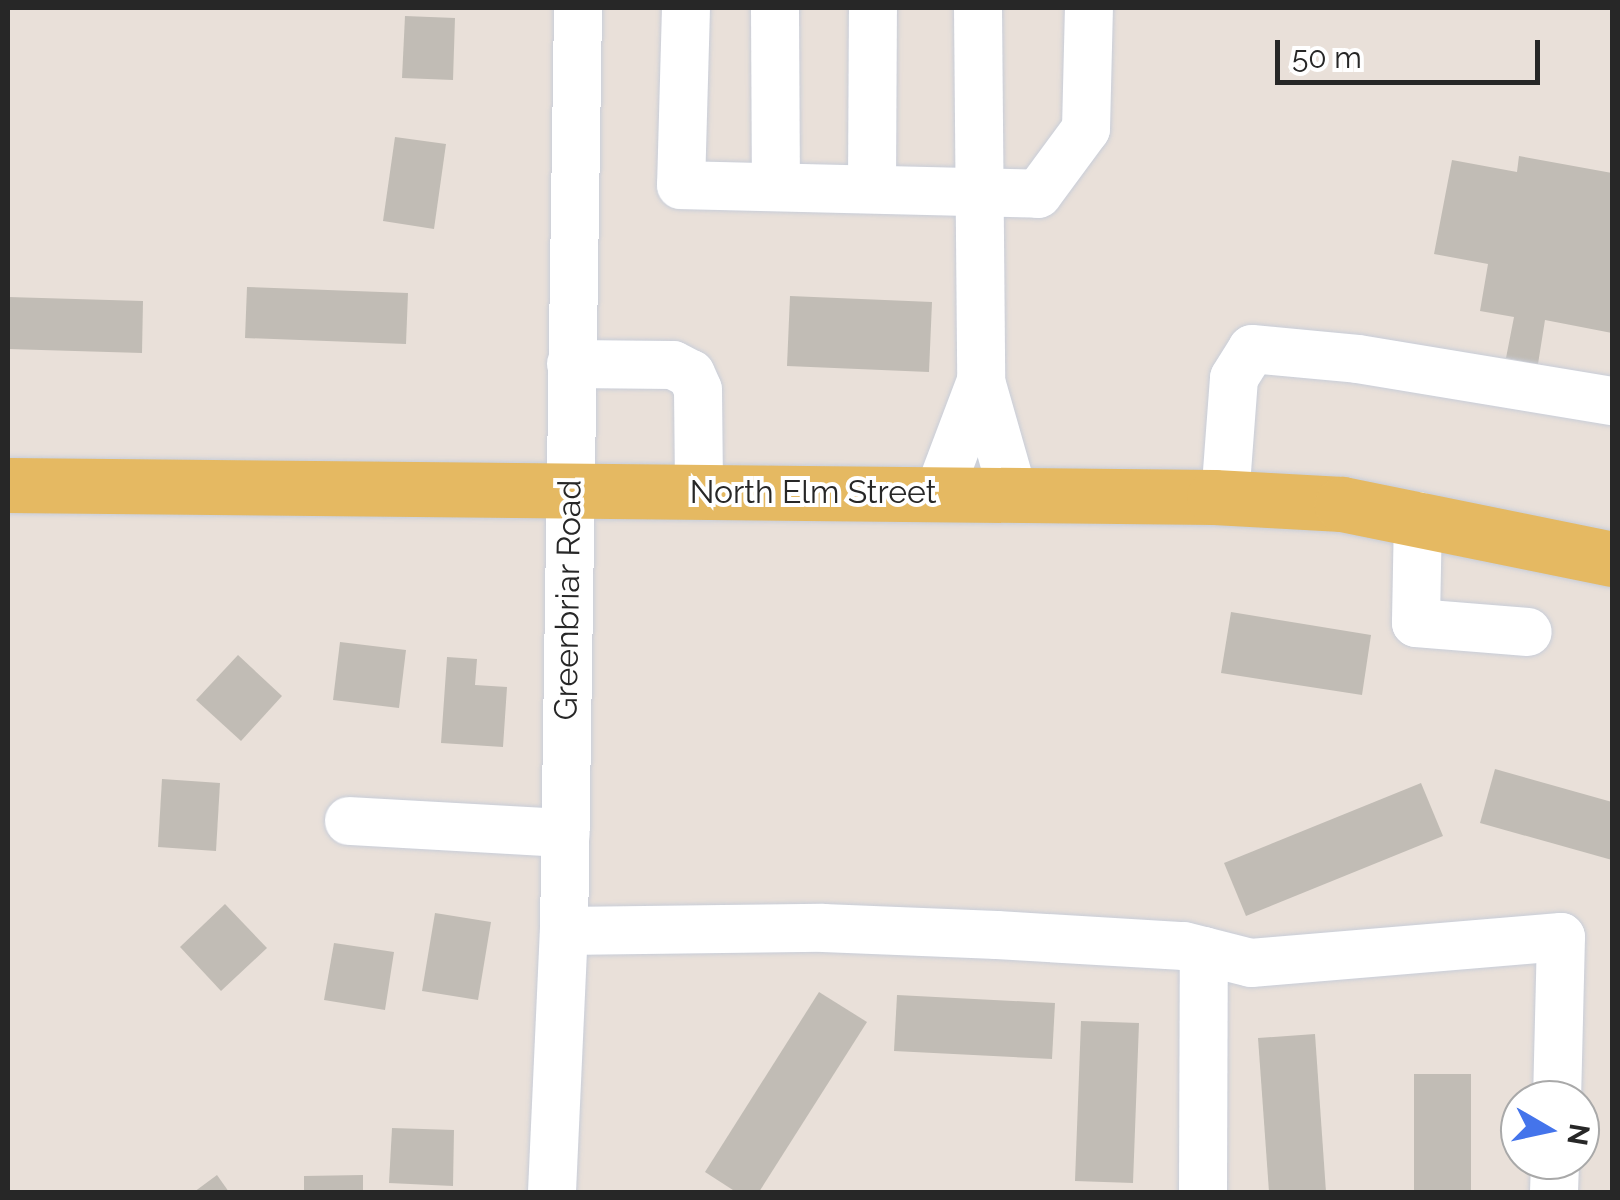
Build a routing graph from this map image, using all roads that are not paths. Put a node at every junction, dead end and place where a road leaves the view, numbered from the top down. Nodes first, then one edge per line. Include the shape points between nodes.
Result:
1 (578, 8) edge
2 (686, 8) edge
3 (775, 8) edge
4 (873, 8) edge
5 (978, 8) edge
6 (1089, 8) edge
7 (776, 185) junction
8 (872, 188) junction
9 (979, 192) junction
10 (571, 364) junction
11 (982, 381) junction
12 (1612, 401) edge
13 (8, 485) edge
14 (569, 491) junction
15 (699, 492) junction
16 (939, 492) junction
17 (1013, 492) junction
18 (1224, 498) junction
19 (1418, 516) junction
20 (1612, 559) edge
21 (1528, 632) dead end
22 (349, 821) dead end
23 (566, 833) junction
24 (564, 931) junction
25 (1204, 951) junction
26 (1557, 1080) edge
27 (552, 1192) edge
28 (1203, 1192) edge

1 - 10 street, Greenbriar Road
2 - 7 street via 681,185
3 - 7 street
4 - 8 street
5 - 9 street
6 - 9 street via 1086,129 1038,194
7 - 8 street
8 - 9 street
9 - 11 street
10 - 14 street, Greenbriar Road
10 - 15 street via 673,365 691,374 698,390
11 - 16 street
11 - 17 street
12 - 18 street via 1358,358 1252,350 1234,378
13 - 14 main road, North Elm Street
14 - 15 main road, North Elm Street
14 - 23 street, Greenbriar Road
15 - 16 main road, North Elm Street
16 - 17 main road, North Elm Street
17 - 18 main road, North Elm Street
18 - 19 main road, North Elm Street
19 - 20 main road, North Elm Street
19 - 21 street via 1416,624
22 - 23 street
23 - 24 street, Greenbriar Road
24 - 25 street via 824,928
24 - 27 street, Greenbriar Road
25 - 26 street via 1251,963 1561,937
25 - 28 street

